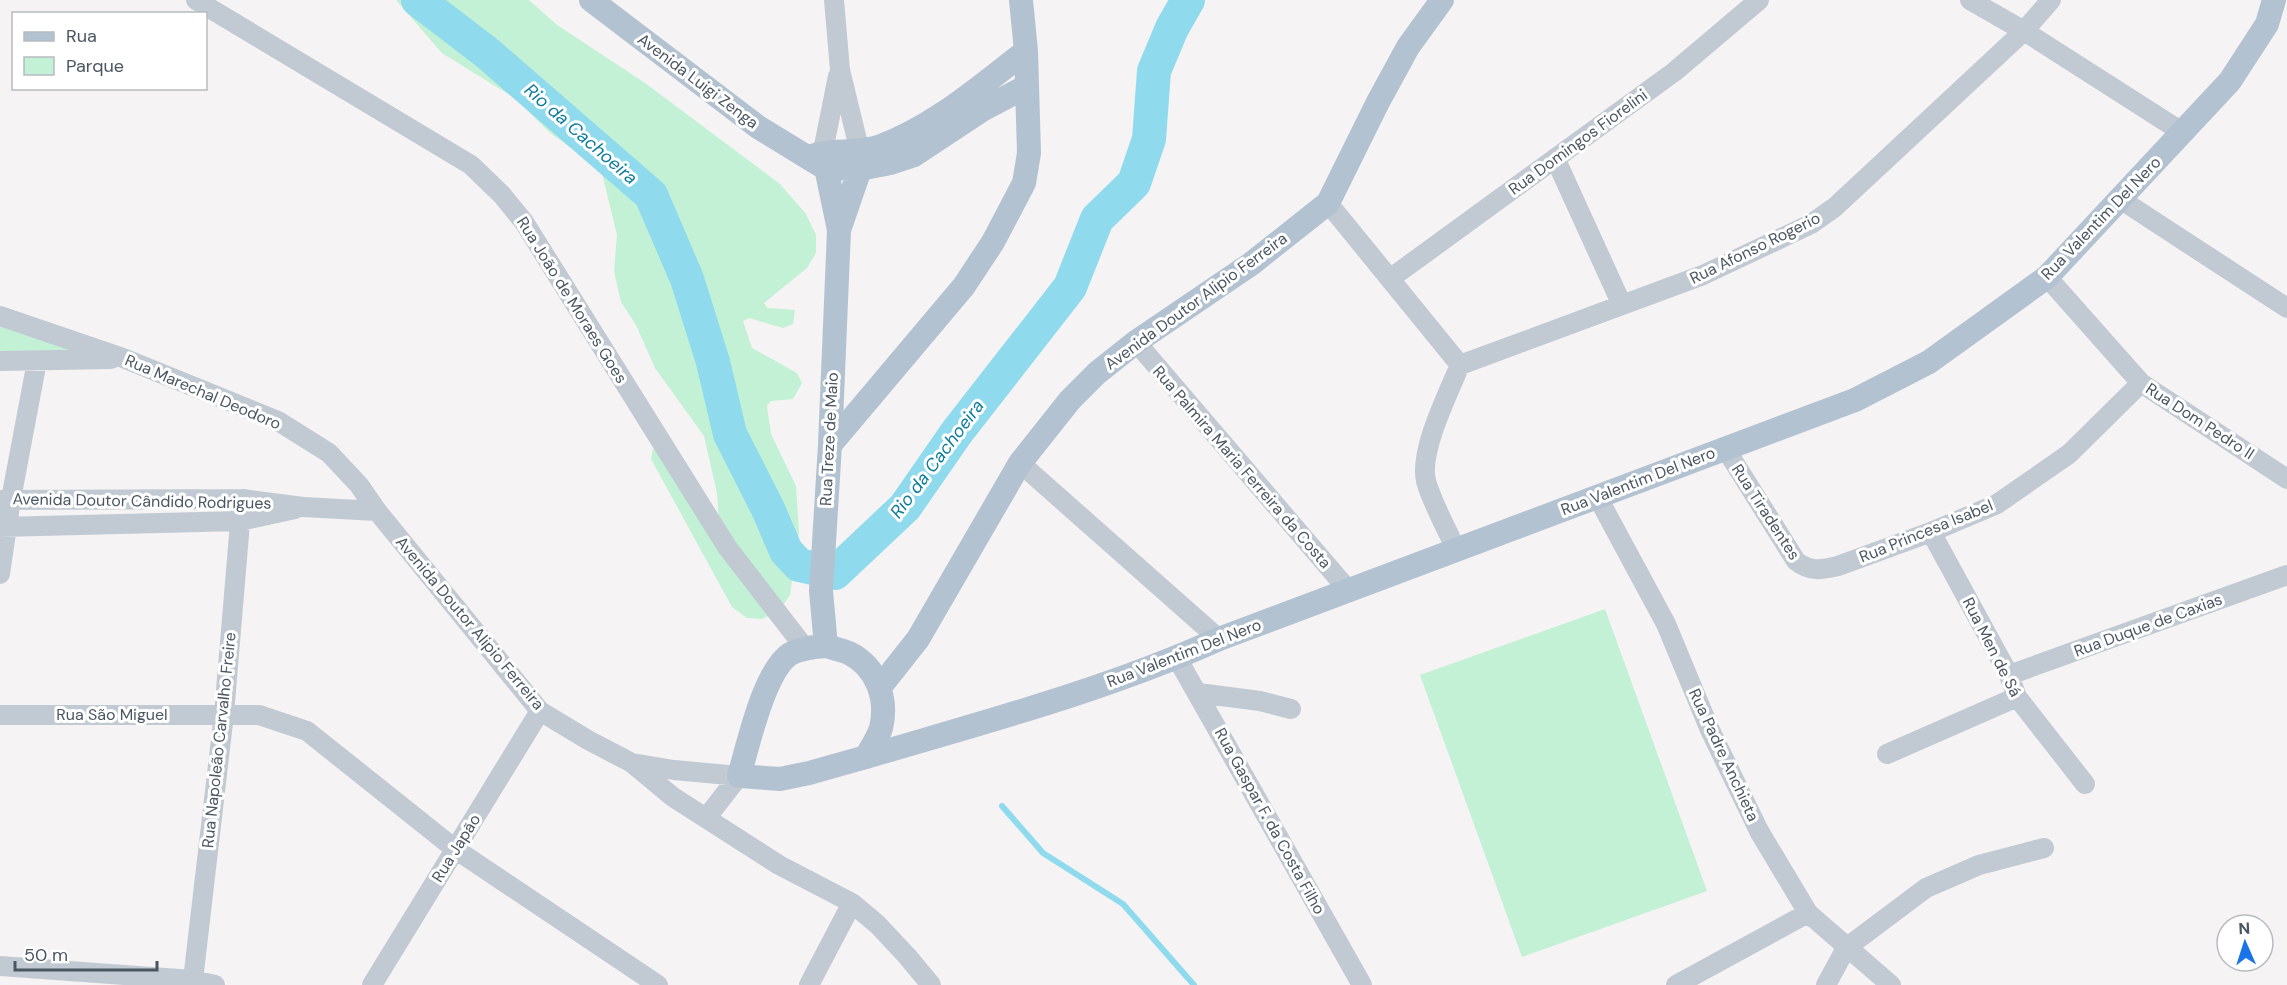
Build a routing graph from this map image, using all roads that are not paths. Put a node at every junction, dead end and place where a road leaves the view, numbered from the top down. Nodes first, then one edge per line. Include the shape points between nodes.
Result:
1 (196, 0) edge
2 (591, 0) edge
3 (834, 0) edge
4 (1021, 0) edge
5 (1442, 0) edge
6 (1759, 0) edge
7 (1970, 0) edge
8 (2051, 0) edge
9 (2274, 0) edge
10 (2024, 31) junction
11 (1026, 51) junction
12 (840, 70) junction
13 (1027, 86) junction
14 (2182, 132) junction
15 (1555, 158) junction
16 (818, 159) junction
17 (860, 160) junction
18 (2120, 199) junction
19 (1328, 203) junction
20 (838, 230) junction
21 (2046, 277) junction
22 (1391, 278) junction
23 (1622, 305) junction
24 (2287, 308) edge
25 (0, 316) edge
26 (1136, 342) junction
27 (123, 358) junction
28 (0, 361) edge
29 (37, 361) junction
30 (1460, 365) junction
31 (2142, 383) junction
32 (830, 445) junction
33 (1725, 448) junction
34 (1020, 463) junction
35 (2287, 479) edge
36 (1597, 496) junction
37 (242, 499) junction
38 (5, 500) edge
39 (303, 507) junction
40 (377, 511) junction
41 (240, 521) junction
42 (3, 526) edge
43 (1932, 532) junction
44 (1456, 550) junction
45 (1813, 570) joint
46 (0, 574) edge
47 (2287, 575) edge
48 (1349, 591) junction
49 (1219, 639) junction
50 (816, 647) junction
51 (1177, 658) junction
52 (2009, 675) junction
53 (880, 687) junction
54 (1198, 693) junction
55 (2017, 697) junction
56 (1291, 709) dead end
57 (540, 711) junction
58 (224, 714) junction
59 (0, 715) edge
60 (1887, 754) dead end
61 (866, 758) junction
62 (632, 763) junction
63 (739, 776) junction
64 (2085, 784) dead end
65 (707, 817) junction
66 (2044, 848) dead end
67 (456, 849) junction
68 (852, 903) junction
69 (1808, 913) junction
70 (1846, 948) junction
71 (0, 966) edge
72 (193, 980) junction
73 (215, 985) edge
74 (372, 985) edge
75 (658, 985) edge
76 (809, 985) edge
77 (931, 985) edge
78 (1362, 985) edge
79 (1676, 985) edge
80 (1826, 985) edge
81 (1891, 985) edge

1 - 50 street, Rua João de Moraes Goes via 471,165 502,195 524,222 727,547
2 - 16 main road, Avenida Luigi Zenga via 741,114
3 - 12 street
4 - 11 main road
5 - 19 main road, Avenida Doutor Alipio Ferreira via 1408,47
6 - 15 street, Rua Domingos Fiorelini via 1674,72
7 - 10 street
8 - 10 street, Rua Afonso Rogerio
9 - 14 main road, Rua Valentim Del Nero via 2268,24 2230,81
10 - 14 street
10 - 23 street, Rua Afonso Rogerio via 1835,207 1811,224 1703,275
11 - 13 main road
11 - 17 main road via 917,131
12 - 16 street
12 - 17 street
13 - 17 main road via 914,155 890,163
13 - 32 main road via 1029,153 1024,183 993,242 964,286
14 - 18 main road, Rua Valentim Del Nero
15 - 22 street, Rua Domingos Fiorelini
15 - 23 street
16 - 17 main road
16 - 20 main road, Rua Treze de Maio
17 - 20 main road, Rua Treze de Maio
18 - 21 main road, Rua Valentim Del Nero
18 - 24 street
19 - 22 street
19 - 26 main road, Avenida Doutor Alipio Ferreira via 1251,264
20 - 32 main road, Rua Treze de Maio
21 - 31 street, Rua Dom Pedro II
21 - 33 main road, Rua Valentim Del Nero via 1929,362 1855,400
22 - 30 street
23 - 30 street, Rua Afonso Rogerio
25 - 27 street, Rua Marechal Deodoro
26 - 34 main road, Avenida Doutor Alipio Ferreira via 1070,400
26 - 48 street, Rua Palmira Maria Ferreira da Costa
27 - 29 street
27 - 40 street, Rua Marechal Deodoro via 278,421 330,453
28 - 29 street
29 - 38 street
30 - 44 street via 1432,434 1424,468 1426,482
31 - 35 street, Rua Dom Pedro II
31 - 43 street, Rua Princesa Isabel via 2069,454 1997,504
32 - 50 main road, Rua Treze de Maio
33 - 36 main road, Rua Valentim Del Nero
33 - 45 street, Rua Tiradentes via 1796,561
34 - 49 street
34 - 53 main road, Avenida Doutor Alipio Ferreira via 918,639
36 - 44 main road, Rua Valentim Del Nero
36 - 69 street, Rua Padre Anchieta via 1666,624 1710,730 1759,831
37 - 38 street, Avenida Doutor Cândido Rodrigues
37 - 39 street, Avenida Doutor Cândido Rodrigues
37 - 41 street, Rua Napoleão Carvalho Freire
38 - 42 street
39 - 40 street
39 - 41 street, Avenida Doutor Cândido Rodrigues
40 - 57 street, Avenida Doutor Alipio Ferreira
41 - 42 street, Avenida Doutor Cândido Rodrigues
41 - 58 street, Rua Napoleão Carvalho Freire
42 - 46 street
43 - 45 street, Rua Princesa Isabel via 1838,566
43 - 52 street, Rua Men de Sá
44 - 48 main road, Rua Valentim Del Nero
47 - 52 street, Rua Duque de Caxias
48 - 49 main road, Rua Valentim Del Nero
49 - 51 main road, Rua Valentim Del Nero
50 - 53 main road via 849,653 867,667
50 - 63 main road via 791,654 781,662 767,685
51 - 54 street, Rua Gaspar F. da Costa Filho
51 - 61 main road, Rua Valentim Del Nero
52 - 55 street, Rua Men de Sá
53 - 61 main road via 884,709 880,731
54 - 56 street
54 - 78 street, Rua Gaspar F. da Costa Filho
55 - 60 street
55 - 64 street, Rua Men de Sá
57 - 62 street, Avenida Doutor Alipio Ferreira
57 - 67 street, Rua Japão
58 - 59 street, Rua São Miguel
58 - 67 street, Rua São Miguel via 258,716 307,731
58 - 72 street, Rua Napoleão Carvalho Freire
61 - 63 main road via 780,779
62 - 63 street, Avenida Doutor Alipio Ferreira
62 - 65 street via 673,797
63 - 65 street
65 - 68 street via 779,865
66 - 70 street via 1979,864 1926,888
67 - 74 street, Rua Japão
67 - 75 street, Rua São Miguel
68 - 76 street
68 - 77 street via 878,925
69 - 70 street, Rua Padre Anchieta
69 - 79 street
70 - 80 street
70 - 81 street, Rua Padre Anchieta
71 - 72 street
72 - 73 street

